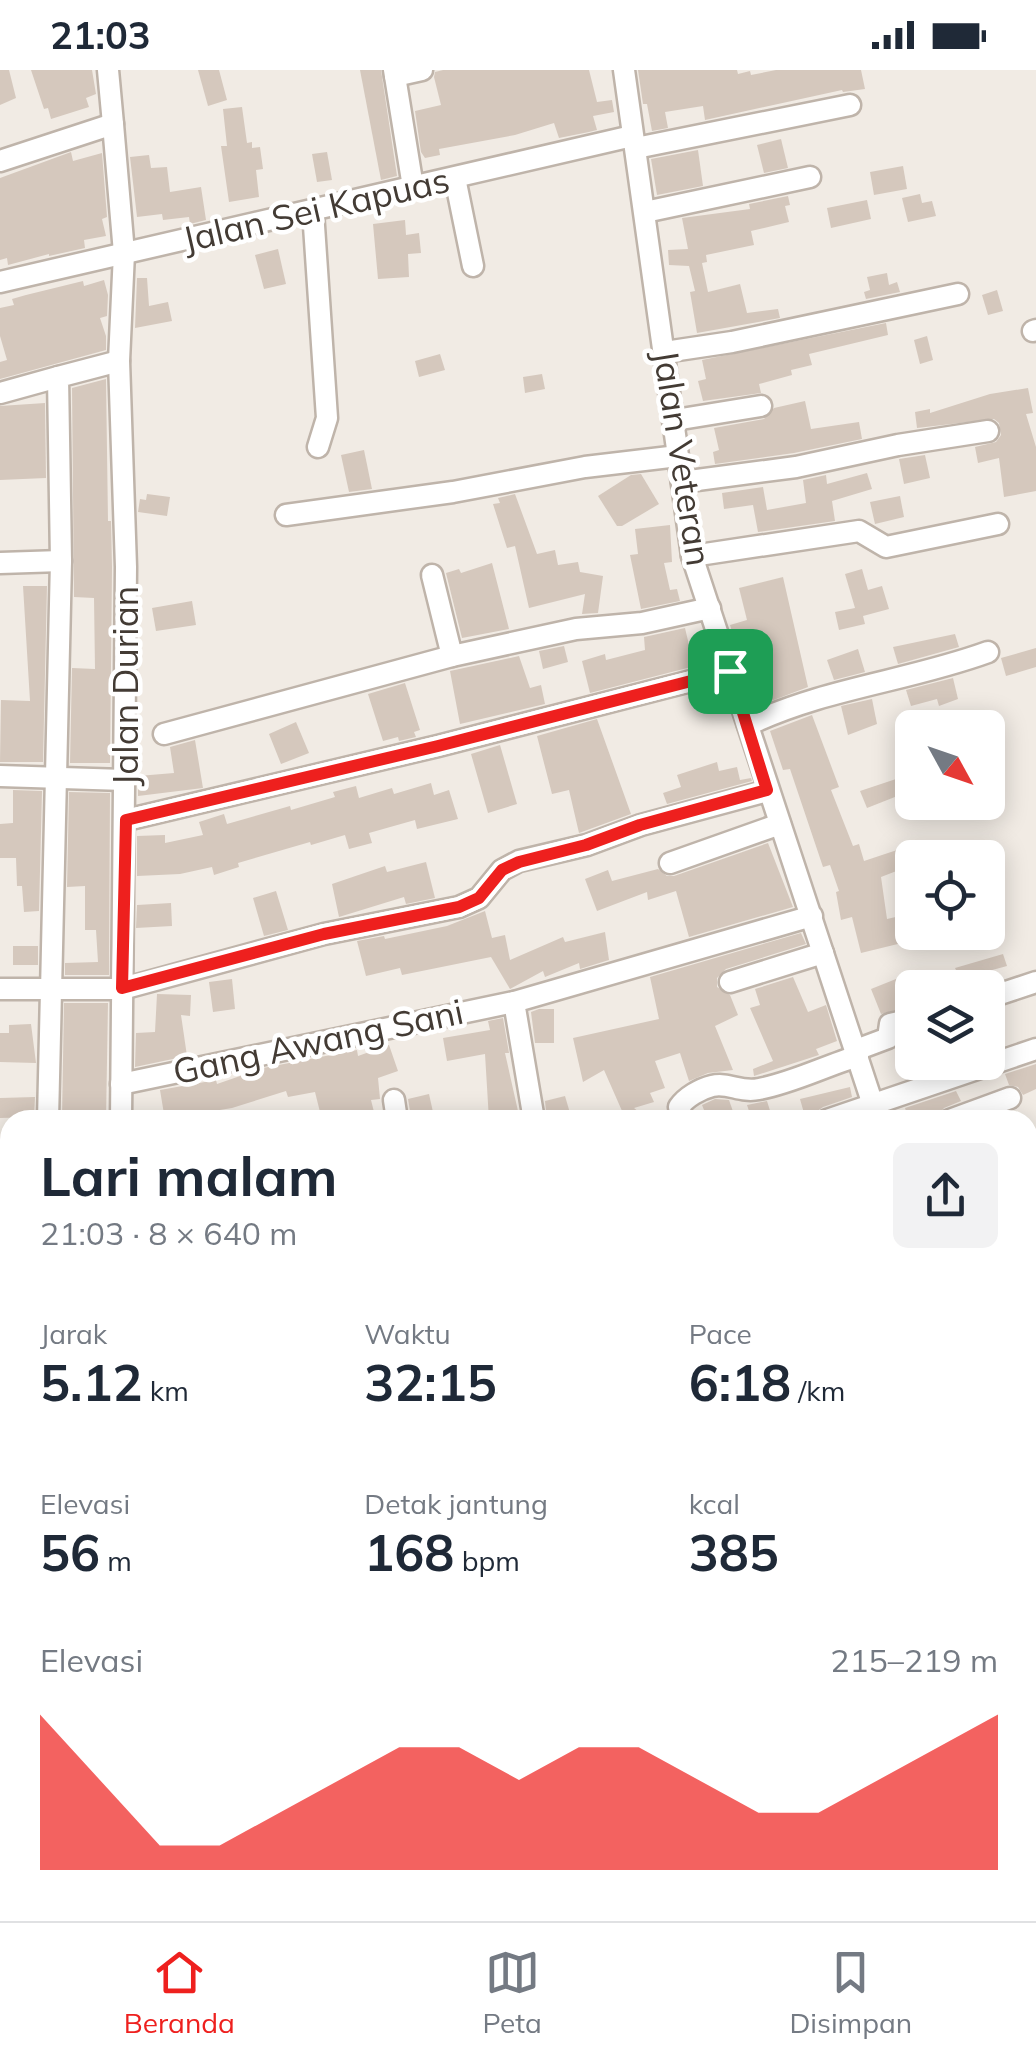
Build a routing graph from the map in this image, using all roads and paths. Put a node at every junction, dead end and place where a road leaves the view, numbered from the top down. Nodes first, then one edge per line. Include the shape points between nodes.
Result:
1 (108, 70) edge
2 (422, 70) edge
3 (624, 70) edge
4 (394, 73) edge
5 (850, 105) dead end
6 (113, 124) junction
7 (634, 142) junction
8 (0, 161) edge
9 (810, 177) dead end
10 (455, 178) junction
11 (413, 188) junction
12 (313, 211) junction
13 (645, 212) junction
14 (124, 253) junction
15 (473, 266) dead end
16 (0, 282) edge
17 (958, 294) dead end
18 (665, 352) junction
19 (119, 361) junction
20 (58, 377) junction
21 (0, 392) edge
22 (760, 406) dead end
23 (674, 420) junction
24 (988, 430) dead end
25 (318, 446) dead end
26 (678, 456) junction
27 (682, 482) junction
28 (286, 515) dead end
29 (998, 524) dead end
30 (692, 556) junction
31 (60, 562) junction
32 (0, 563) edge
33 (432, 575) dead end
34 (710, 608) junction
35 (988, 652) dead end
36 (452, 656) junction
37 (730, 671) junction
38 (748, 725) junction
39 (164, 734) dead end
40 (0, 776) edge
41 (57, 778) junction
42 (124, 780) junction
43 (767, 790) junction
44 (126, 820) junction
45 (780, 824) junction
46 (670, 863) dead end
47 (812, 916) junction
48 (823, 953) junction
49 (730, 982) dead end
50 (1036, 982) edge
51 (122, 988) junction
52 (0, 990) edge
53 (50, 992) junction
54 (1005, 992) edge
55 (514, 1002) junction
56 (895, 1023) edge
57 (1036, 1049) edge
58 (857, 1053) junction
59 (121, 1084) junction
60 (1010, 1098) dead end
61 (48, 1110) edge
62 (120, 1110) edge
63 (532, 1110) edge
64 (680, 1110) edge
65 (875, 1110) edge
66 (878, 1110) edge
67 (977, 1110) edge

1 - 6 street, Jalan Durian
2 - 4 street
3 - 7 street, Jalan Veteran
4 - 11 street
5 - 7 street, Jalan Sei Kapuas
6 - 8 street
6 - 14 street, Jalan Durian
7 - 10 street, Jalan Sei Kapuas
7 - 13 street, Jalan Veteran
9 - 13 street
10 - 11 street, Jalan Sei Kapuas
10 - 15 street
11 - 12 street, Jalan Sei Kapuas
12 - 14 street, Jalan Sei Kapuas
12 - 25 street via 327,418
13 - 18 street, Jalan Veteran
14 - 16 street, Jalan Sei Kapuas
14 - 19 street, Jalan Durian
17 - 18 street
18 - 23 street, Jalan Veteran
19 - 20 street
19 - 42 street, Jalan Durian
20 - 21 street
20 - 31 street
22 - 23 street
23 - 26 street, Jalan Veteran
24 - 27 street
26 - 27 street, Jalan Veteran
26 - 28 street
27 - 30 street, Jalan Veteran
29 - 30 street via 886,548 859,531
30 - 34 street, Jalan Veteran
31 - 32 street
31 - 41 street
33 - 36 street
34 - 36 street
34 - 37 street, Jalan Veteran
35 - 38 street via 834,693
36 - 39 street
37 - 38 street, Jalan Veteran
37 - 44 street
38 - 43 street, Jalan Veteran
40 - 41 street
41 - 42 street
41 - 53 street
42 - 44 street, Jalan Durian
43 - 45 street, Jalan Veteran
43 - 51 street via 519,862 459,907 324,934
44 - 51 street, Jalan Durian
45 - 46 street
45 - 47 street, Jalan Veteran
47 - 48 street, Jalan Veteran
47 - 55 street, Gang Awang Sani
48 - 49 street
48 - 58 street, Jalan Veteran
50 - 54 street
51 - 53 street
51 - 59 street, Jalan Durian
52 - 53 street
53 - 61 street
55 - 59 street, Gang Awang Sani
55 - 63 street
56 - 58 street via 888,1038
57 - 66 street
58 - 64 street via 762,1089 710,1086 684,1100
58 - 65 street, Jalan Veteran
59 - 62 street, Jalan Durian
60 - 67 street

